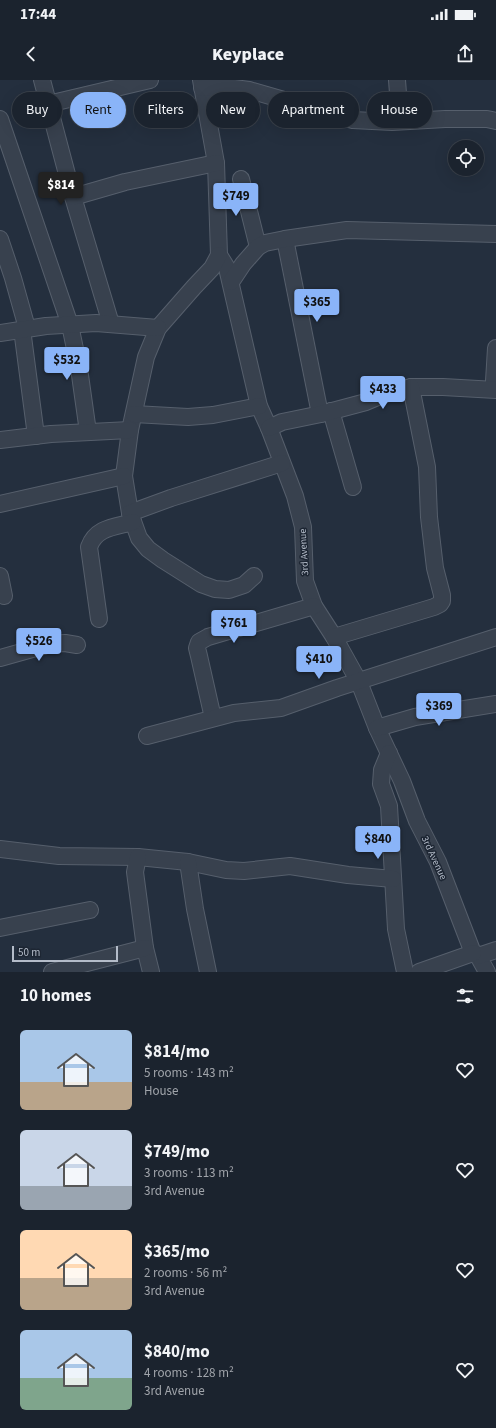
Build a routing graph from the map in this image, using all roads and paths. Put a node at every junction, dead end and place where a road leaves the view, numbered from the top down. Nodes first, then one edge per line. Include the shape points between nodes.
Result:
1 (42, 80) edge
2 (150, 80) edge
3 (397, 80) edge
4 (201, 84) edge
5 (45, 92) edge
6 (398, 92) edge
7 (62, 101) edge
8 (0, 119) edge
9 (432, 120) edge
10 (367, 122) edge
11 (496, 122) edge
12 (54, 128) edge
13 (216, 163) junction
14 (241, 179) dead end
15 (73, 197) junction
16 (496, 234) edge
17 (0, 239) edge
18 (285, 239) junction
19 (258, 247) junction
20 (219, 255) junction
21 (231, 282) junction
22 (111, 324) junction
23 (70, 325) junction
24 (158, 328) junction
25 (24, 329) junction
26 (0, 332) edge
27 (496, 348) edge
28 (411, 387) junction
29 (496, 389) edge
30 (259, 406) junction
31 (326, 412) junction
32 (134, 414) junction
33 (269, 428) junction
34 (130, 430) junction
35 (88, 432) junction
36 (36, 436) junction
37 (0, 440) edge
38 (282, 463) junction
39 (124, 476) junction
40 (353, 487) dead end
41 (0, 504) edge
42 (132, 518) junction
43 (0, 576) edge
44 (254, 576) dead end
45 (4, 596) dead end
46 (314, 606) junction
47 (99, 619) dead end
48 (334, 637) junction
49 (496, 637) edge
50 (77, 645) dead end
51 (0, 658) edge
52 (359, 682) junction
53 (496, 704) edge
54 (213, 718) junction
55 (377, 728) junction
56 (147, 736) dead end
57 (389, 753) junction
58 (0, 849) edge
59 (138, 857) junction
60 (188, 862) junction
61 (393, 879) junction
62 (90, 910) dead end
63 (0, 928) edge
64 (145, 948) junction
65 (496, 950) edge
66 (476, 955) junction
67 (52, 972) edge
68 (151, 972) edge
69 (208, 972) edge
70 (405, 972) edge
71 (419, 972) edge
72 (487, 972) edge

1 - 5 street
2 - 7 street
3 - 6 street
4 - 10 street via 249,90 353,120
4 - 13 street, 3rd Avenue
8 - 23 street
9 - 11 street via 487,119
12 - 15 street
13 - 15 street via 124,182
13 - 20 street, 3rd Avenue
14 - 19 street
15 - 22 street
16 - 18 street via 348,230
17 - 25 street via 13,278
18 - 19 street
18 - 31 street
19 - 21 street
20 - 21 street, 3rd Avenue via 227,268
20 - 24 street via 212,268
21 - 30 street, 3rd Avenue
22 - 23 street
22 - 24 street
23 - 25 street
23 - 35 street
24 - 32 street via 146,357
25 - 26 street
25 - 36 street
27 - 29 street
28 - 29 street
28 - 31 street
28 - 48 street via 427,467 429,517 442,601 434,607
30 - 32 street via 188,417
30 - 33 street, 3rd Avenue
31 - 33 street via 282,422
31 - 40 street
32 - 34 street
33 - 38 street, 3rd Avenue
34 - 35 street
34 - 39 street
35 - 36 street
36 - 37 street
38 - 42 street via 170,498
38 - 46 street, 3rd Avenue via 295,496 303,527 305,581
39 - 41 street
39 - 42 street
42 - 44 street via 139,538 148,549 201,584 229,590 244,585
42 - 47 street via 100,531 89,547
43 - 45 street
46 - 48 street, 3rd Avenue
46 - 54 street via 208,637 199,642 199,656
48 - 52 street, 3rd Avenue
49 - 52 street
50 - 51 street via 50,644
52 - 54 street via 281,708
52 - 55 street, 3rd Avenue
53 - 55 street via 415,717
54 - 56 street
55 - 57 street, 3rd Avenue
57 - 61 street via 382,770 382,784 389,806
57 - 66 street, 3rd Avenue
58 - 59 street via 59,856
59 - 60 street
59 - 64 street via 135,872
60 - 61 street via 226,870 244,871 290,866
60 - 69 street
61 - 70 street via 396,930
62 - 63 street
64 - 67 street
64 - 68 street
65 - 66 street
66 - 71 street
66 - 72 street, 3rd Avenue

